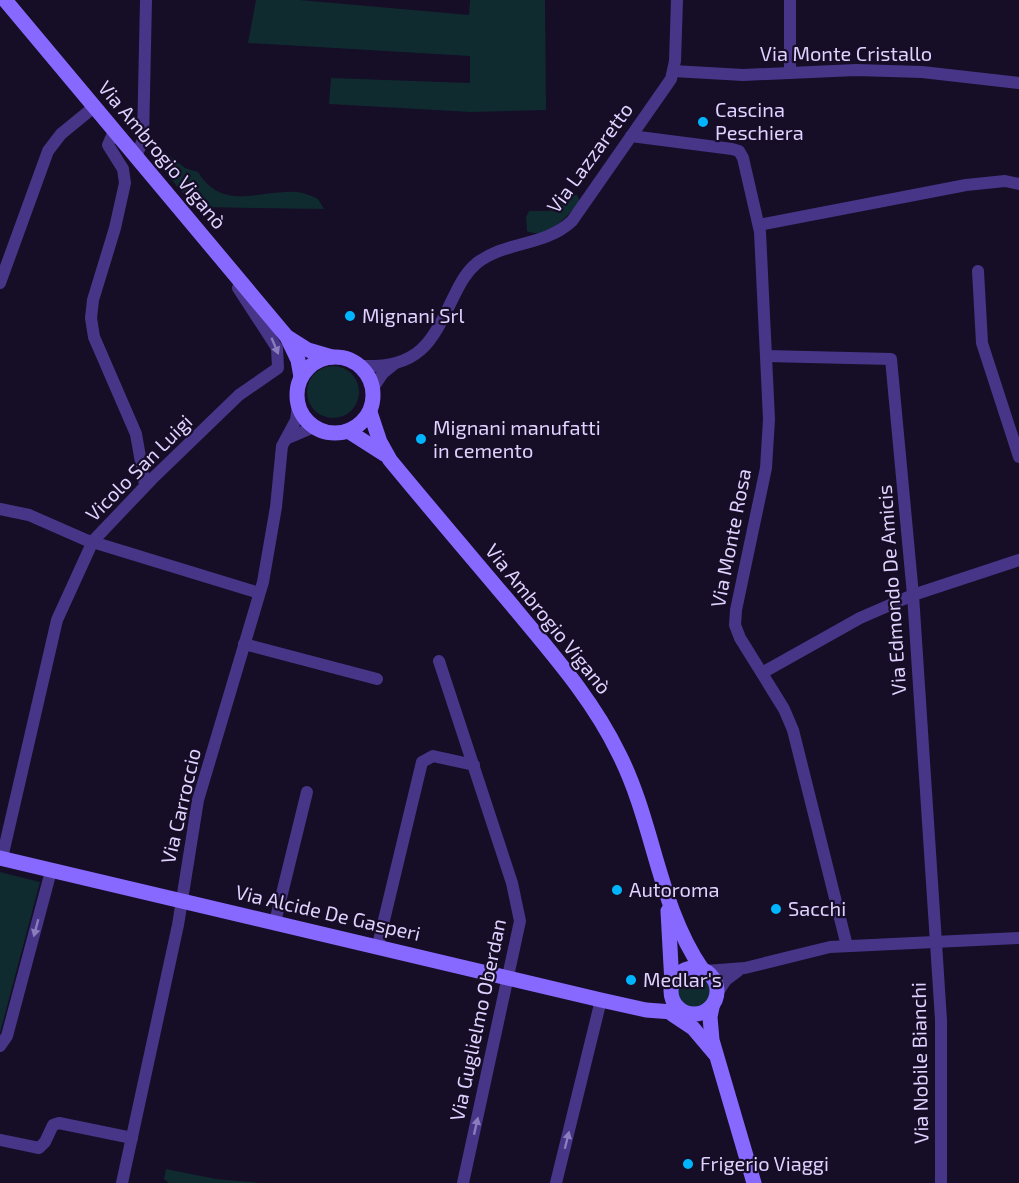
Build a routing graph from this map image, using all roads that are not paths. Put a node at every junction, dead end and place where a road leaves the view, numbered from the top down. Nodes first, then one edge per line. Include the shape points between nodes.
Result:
1 (5, 0) edge
2 (146, 0) edge
3 (677, 0) edge
4 (790, 0) edge
5 (673, 71) junction
6 (790, 73) junction
7 (1019, 82) edge
8 (94, 107) junction
9 (114, 131) junction
10 (631, 136) junction
11 (136, 156) junction
12 (1019, 184) edge
13 (759, 225) junction
14 (978, 272) dead end
15 (237, 278) junction
16 (0, 283) edge
17 (287, 337) junction
18 (766, 356) junction
19 (332, 357) junction
20 (398, 361) junction
21 (360, 366) junction
22 (301, 377) junction
23 (373, 388) junction
24 (298, 405) junction
25 (370, 411) junction
26 (314, 427) junction
27 (348, 431) junction
28 (284, 440) junction
29 (1019, 457) edge
30 (390, 460) junction
31 (145, 485) junction
32 (0, 509) edge
33 (93, 541) junction
34 (1019, 560) edge
35 (259, 593) junction
36 (913, 595) junction
37 (244, 644) junction
38 (439, 661) dead end
39 (762, 673) junction
40 (377, 679) dead end
41 (474, 765) junction
42 (307, 792) dead end
43 (1, 858) edge
44 (51, 871) junction
45 (665, 890) junction
46 (180, 900) junction
47 (275, 922) junction
48 (1019, 938) edge
49 (936, 943) junction
50 (378, 945) junction
51 (846, 946) junction
52 (745, 968) junction
53 (704, 970) junction
54 (509, 977) junction
55 (671, 988) junction
56 (718, 992) junction
57 (601, 1000) junction
58 (712, 1007) junction
59 (646, 1010) junction
60 (666, 1012) junction
61 (690, 1014) junction
62 (0, 1046) edge
63 (716, 1055) junction
64 (132, 1138) junction
65 (0, 1140) edge
66 (122, 1183) edge
67 (463, 1183) edge
68 (556, 1183) edge
69 (754, 1183) edge
70 (941, 1183) edge

1 - 8 main road, Via Ambrogio Viganò
2 - 11 street via 143,140
3 - 5 street, Via Lazzaretto
4 - 6 street
5 - 6 street, Via Monte Cristallo
5 - 10 street, Via Lazzaretto
6 - 7 street, Via Monte Cristallo via 922,72
8 - 9 main road, Via Ambrogio Viganò
8 - 16 street via 61,134 48,152
9 - 11 main road, Via Ambrogio Viganò
9 - 31 street via 108,145 123,169 125,183 90,318 94,337 136,434
10 - 13 street, Via Monte Rosa via 739,151
10 - 20 street, Via Lazzaretto via 572,221 552,236 478,262 463,278 429,344
11 - 15 main road, Via Ambrogio Viganò
12 - 13 street via 1005,181 966,186
13 - 18 street, Via Monte Rosa
14 - 29 street via 982,343
15 - 17 main road, Via Ambrogio Viganò
15 -> 31 street, Vicolo San Luigi via 239,289 273,341 278,368 239,395
17 - 19 main road, Via Ambrogio Viganò via 308,350
17 - 22 main road, Via Ambrogio Viganò via 296,352
18 - 36 street, Via Edmondo De Amicis via 891,359
18 - 39 street, Via Monte Rosa via 766,468 734,618 740,638
19 - 21 main road, Via Ambrogio Viganò via 342,357
19 - 22 main road via 314,363
20 - 21 street, Via Lazzaretto
20 - 23 street, Via Lazzaretto
21 - 23 main road
22 - 24 main road, Via Ambrogio Viganò
23 - 25 main road, Via Ambrogio Viganò
24 - 26 main road
24 - 28 street, Via Carroccio via 296,420
25 - 27 main road
25 - 30 main road, Via Ambrogio Viganò
26 - 27 main road, Via Ambrogio Viganò via 336,433
26 - 28 street
27 - 30 main road, Via Ambrogio Viganò
28 - 35 street, Via Carroccio via 268,562
30 - 45 main road, Via Ambrogio Viganò via 589,701 628,773
31 - 33 street, Vicolo San Luigi
32 - 33 street via 39,518
33 - 35 street
33 - 43 street, Vicolo San Luigi via 57,620
34 - 36 street
35 - 37 street, Via Carroccio
36 - 39 street via 860,618
36 - 49 street, Via Edmondo De Amicis
37 - 40 street
37 - 46 street, Via Carroccio via 198,800
38 - 41 street, Via Guglielmo Oberdan
39 - 51 street, Via Monte Rosa via 793,730
41 - 50 street via 433,756 422,762
41 - 54 street, Via Guglielmo Oberdan via 518,904 520,931
42 - 47 street
43 - 44 main road, Via Alcide De Gasperi
44 - 46 main road, Via Alcide De Gasperi
44 -> 62 street via 8,1036
45 - 53 main road, Via Ambrogio Viganò via 684,939
45 - 55 main road, Via Ambrogio Viganò
46 - 47 main road, Via Alcide De Gasperi
46 - 64 street, Via Carroccio via 178,926
47 - 50 main road, Via Alcide De Gasperi
48 - 49 street
49 - 51 street
49 - 70 street, Via Nobile Bianchi
50 - 54 main road, Via Alcide De Gasperi
51 - 52 street via 818,949
52 - 53 street
52 - 56 street via 733,974
53 - 55 main road via 688,969 675,977
53 - 56 main road via 715,980
54 - 57 main road, Via Alcide De Gasperi
67 -> 54 street, Via Guglielmo Oberdan
55 - 59 main road via 661,1002
55 - 61 main road via 675,1005
56 - 58 main road
57 - 59 main road, Via Alcide De Gasperi
68 -> 57 street
58 - 61 main road
58 - 63 main road via 710,1027
59 - 60 main road, Via Alcide De Gasperi
60 - 61 main road, Via Alcide De Gasperi
60 - 63 main road via 686,1022
61 - 63 main road via 704,1028
63 - 69 main road
64 - 65 street via 59,1123 53,1125 39,1148
64 - 66 street, Via Carroccio

